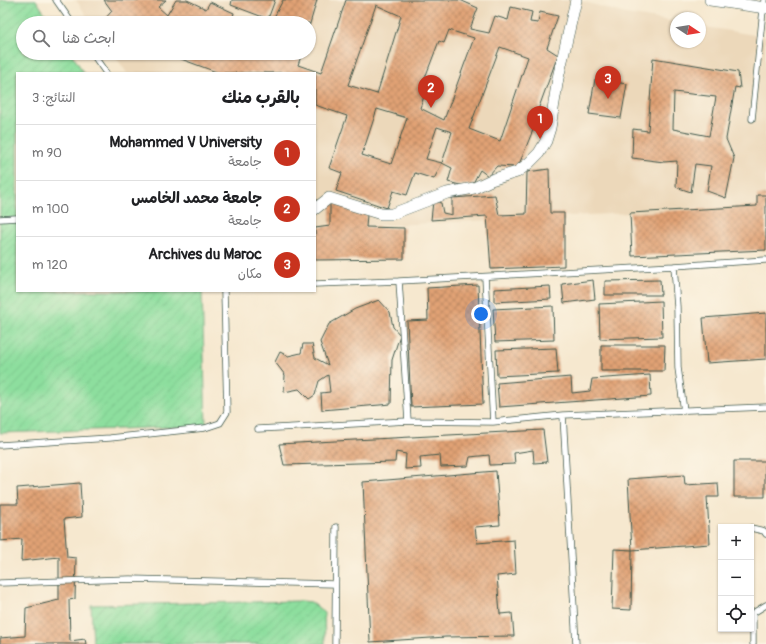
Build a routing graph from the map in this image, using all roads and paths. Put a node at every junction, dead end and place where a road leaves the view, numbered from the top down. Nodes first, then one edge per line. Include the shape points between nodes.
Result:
1 (56, 0) edge
2 (576, 0) edge
3 (710, 0) edge
4 (765, 5) edge
5 (67, 16) edge
6 (97, 60) edge
7 (105, 72) edge
8 (752, 119) dead end
9 (316, 209) edge
10 (16, 218) edge
11 (0, 219) edge
12 (766, 260) edge
13 (674, 266) junction
14 (485, 277) junction
15 (399, 281) junction
16 (316, 284) edge
17 (224, 292) edge
18 (766, 407) edge
19 (684, 410) junction
20 (563, 415) junction
21 (408, 421) junction
22 (493, 422) junction
23 (258, 429) dead end
24 (0, 445) edge
25 (336, 527) dead end
26 (754, 529) edge
27 (766, 534) edge
28 (0, 583) edge
29 (335, 584) junction
30 (766, 605) edge
31 (754, 611) edge
32 (753, 632) edge
33 (335, 644) edge
34 (576, 644) edge
35 (753, 644) edge

1 - 5 lane
2 - 9 street via 558,78 550,128 546,141 529,164 517,172 474,188 447,193 392,214 381,214 329,198
3 - 4 street
4 - 8 lane
6 - 7 lane
10 - 11 lane
12 - 13 lane
13 - 14 lane
13 - 19 lane via 678,307 678,368
14 - 15 lane
14 - 22 lane
15 - 16 lane
15 - 21 lane
17 - 24 lane via 228,412 220,423 205,428 118,437
18 - 19 lane
19 - 20 lane
20 - 22 lane
20 - 34 lane
21 - 22 lane
21 - 23 lane
25 - 29 lane
26 - 27 lane
28 - 29 lane via 130,579
29 - 33 lane
30 - 31 lane
32 - 35 lane

